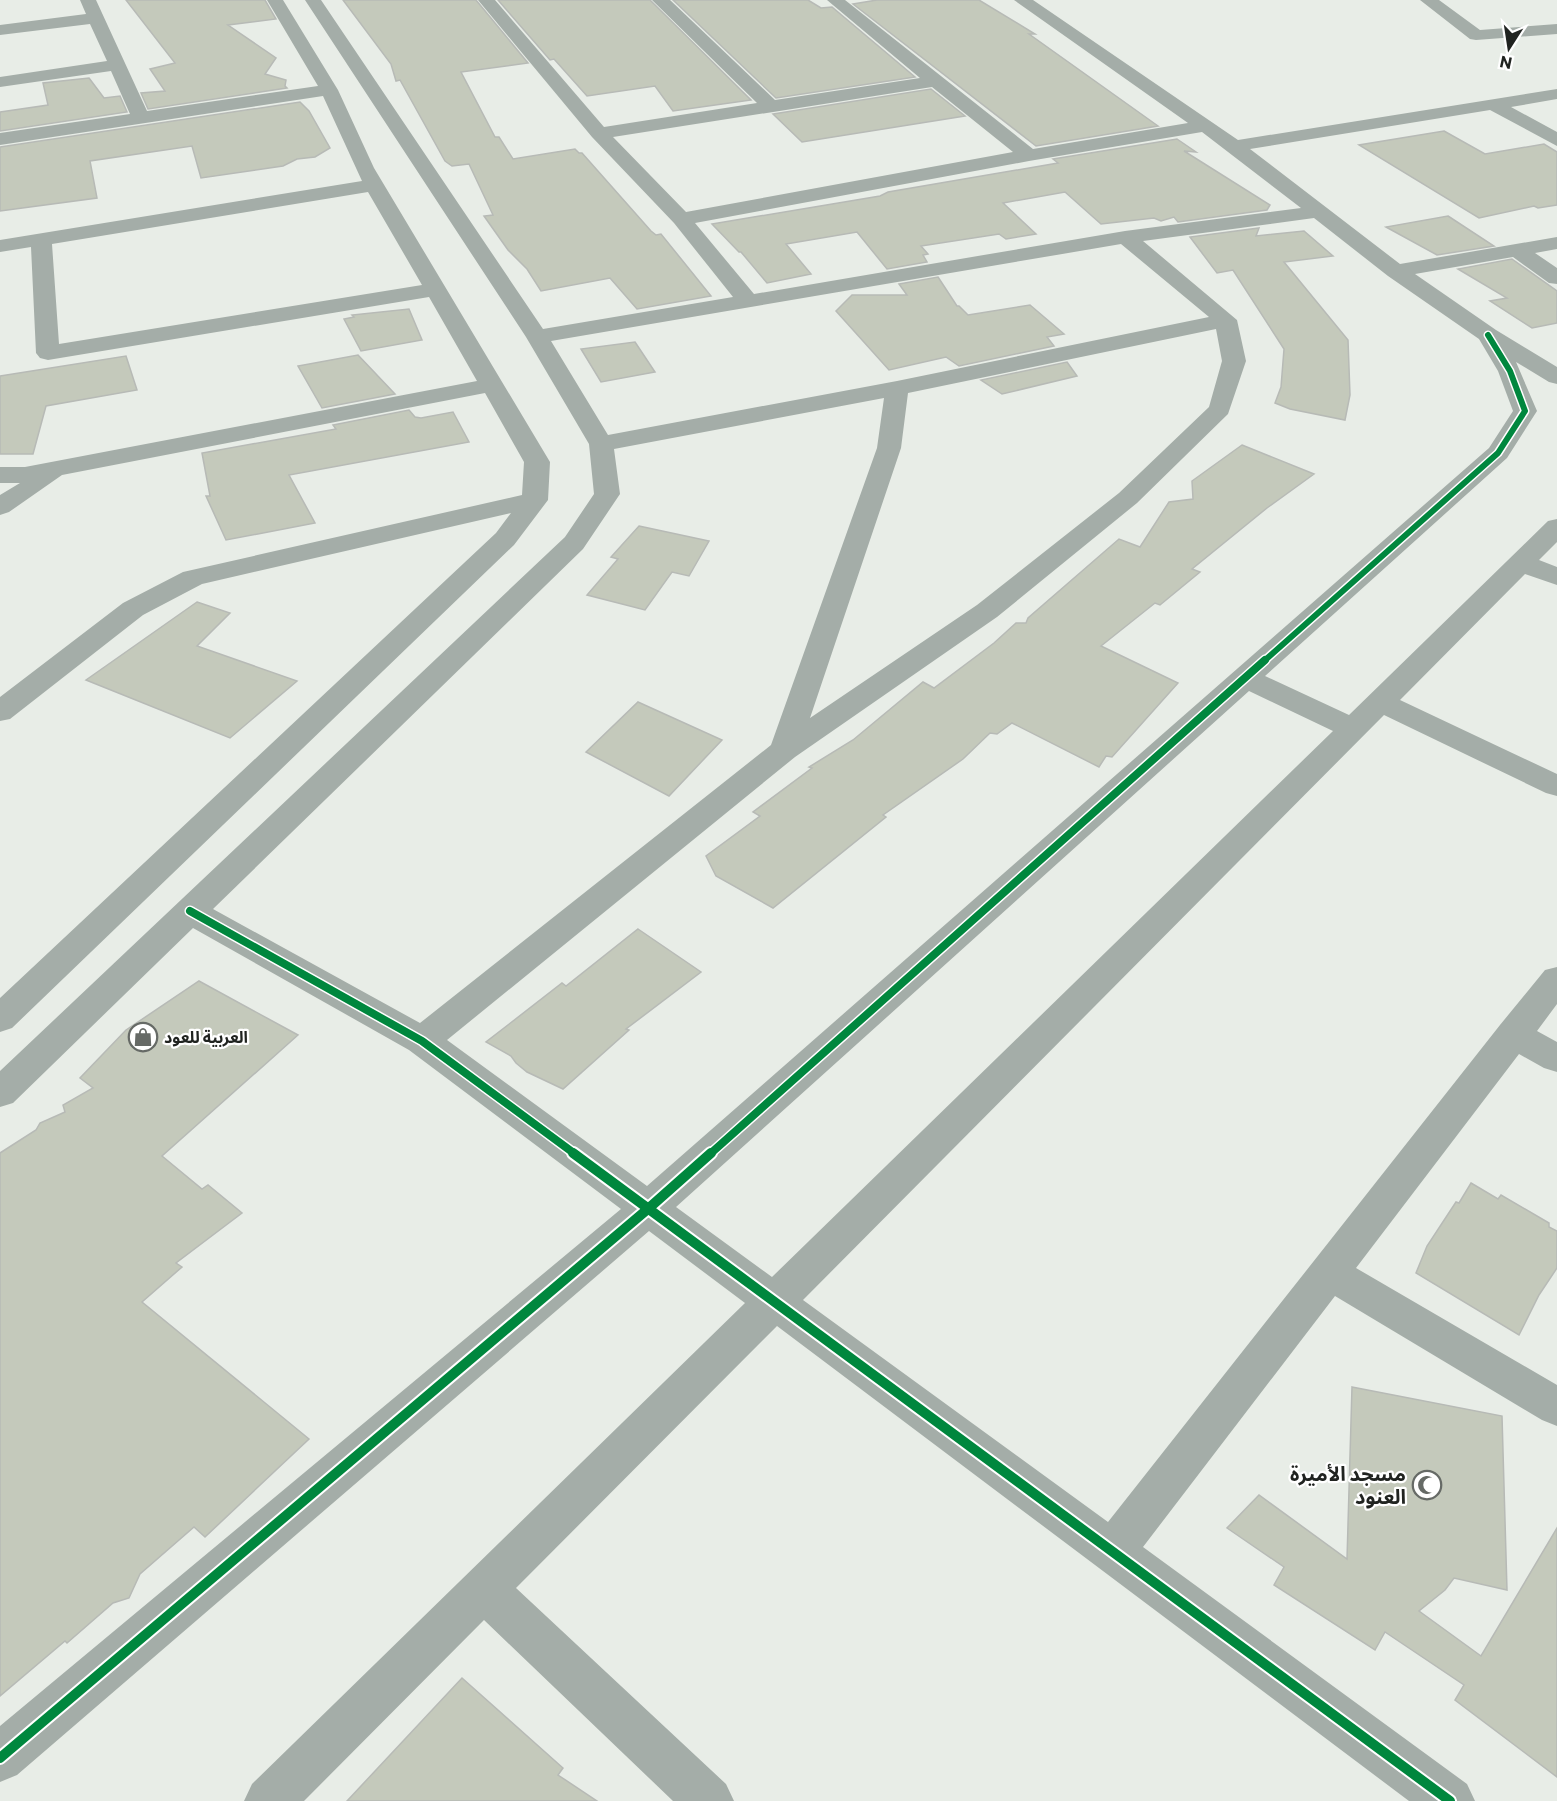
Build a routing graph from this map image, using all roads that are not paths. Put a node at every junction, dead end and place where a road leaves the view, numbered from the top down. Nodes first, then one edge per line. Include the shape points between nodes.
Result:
1 (88, 0) edge
2 (274, 0) edge
3 (313, 0) edge
4 (486, 0) edge
5 (660, 0) edge
6 (835, 0) edge
7 (1022, 0) edge
8 (1428, 0) edge
9 (96, 18) junction
10 (1557, 29) edge
11 (0, 30) edge
12 (118, 65) junction
13 (937, 81) junction
14 (0, 82) edge
15 (329, 90) junction
16 (1557, 94) edge
17 (1492, 104) junction
18 (770, 106) junction
19 (141, 118) junction
20 (1206, 126) junction
21 (599, 133) junction
22 (0, 139) edge
23 (1557, 140) edge
24 (1234, 146) junction
25 (1029, 155) junction
26 (369, 177) junction
27 (165, 200) dead end
28 (1321, 212) junction
29 (681, 219) junction
30 (1125, 237) junction
31 (40, 240) junction
32 (1557, 243) edge
33 (0, 246) edge
34 (1517, 250) junction
35 (1396, 271) junction
36 (1557, 278) edge
37 (436, 290) junction
38 (749, 302) junction
39 (1226, 320) junction
40 (1488, 336) junction
41 (537, 337) junction
42 (1557, 377) edge
43 (492, 385) junction
44 (897, 388) junction
45 (601, 444) junction
46 (58, 469) junction
47 (0, 475) edge
48 (535, 500) junction
49 (0, 507) edge
50 (1557, 526) edge
51 (1521, 562) junction
52 (1557, 577) edge
53 (1245, 678) junction
54 (1380, 702) junction
55 (0, 712) edge
56 (1353, 729) junction
57 (784, 750) junction
58 (1557, 786) edge
59 (190, 911) junction
60 (1557, 978) edge
61 (0, 1019) edge
62 (1514, 1034) junction
63 (422, 1041) junction
64 (1557, 1058) edge
65 (0, 1093) edge
66 (649, 1208) junction
67 (1329, 1272) junction
68 (774, 1301) junction
69 (1557, 1407) edge
70 (1112, 1551) junction
71 (484, 1589) junction
72 (0, 1758) edge
73 (269, 1801) edge
74 (709, 1801) edge
75 (1450, 1801) edge

1 - 9 street
2 - 15 street
3 - 41 street
4 - 21 street
5 - 18 street
6 - 13 street
7 - 20 street
8 - 10 street via 1476,34
9 - 11 street
9 - 12 street
12 - 14 street
12 - 19 street
13 - 18 street
13 - 25 street
15 - 19 street
15 - 26 street
16 - 17 street
17 - 23 street
17 - 24 street
18 - 21 street
19 - 22 street
20 - 24 street
20 - 25 street
21 - 29 street
24 - 28 street
25 - 29 street
26 - 27 street
26 - 31 street
26 - 37 street
28 - 30 street
28 - 35 street
29 - 38 street
30 - 38 street
30 - 39 street
31 - 33 street
31 - 37 street via 48,353
32 - 34 street
34 - 35 street
34 - 36 street
35 - 40 street
37 - 43 street
38 - 41 street
39 - 44 street
39 - 57 street via 1234,361 1220,409 1204,425 1128,498 987,611
40 - 42 street
40 - 53 street via 1510,371 1525,411 1498,453
41 - 45 street
43 - 46 street
43 - 48 street via 537,462
44 - 45 street
44 - 57 street via 889,448
45 - 59 street via 607,494 574,543
46 - 47 street
46 - 49 street
48 - 55 street via 193,578 133,609
48 - 61 street via 505,539
50 - 51 street
51 - 52 street
51 - 54 street
53 - 56 street
53 - 66 street
54 - 56 street
54 - 58 street
56 - 68 street
57 - 63 street
59 - 63 street
59 - 65 street
60 - 62 street
62 - 64 street
62 - 67 street
63 - 66 street
66 - 68 street
66 - 72 street
67 - 69 street
67 - 70 street
68 - 70 street
68 - 71 street
70 - 75 street
71 - 73 street
71 - 74 street

